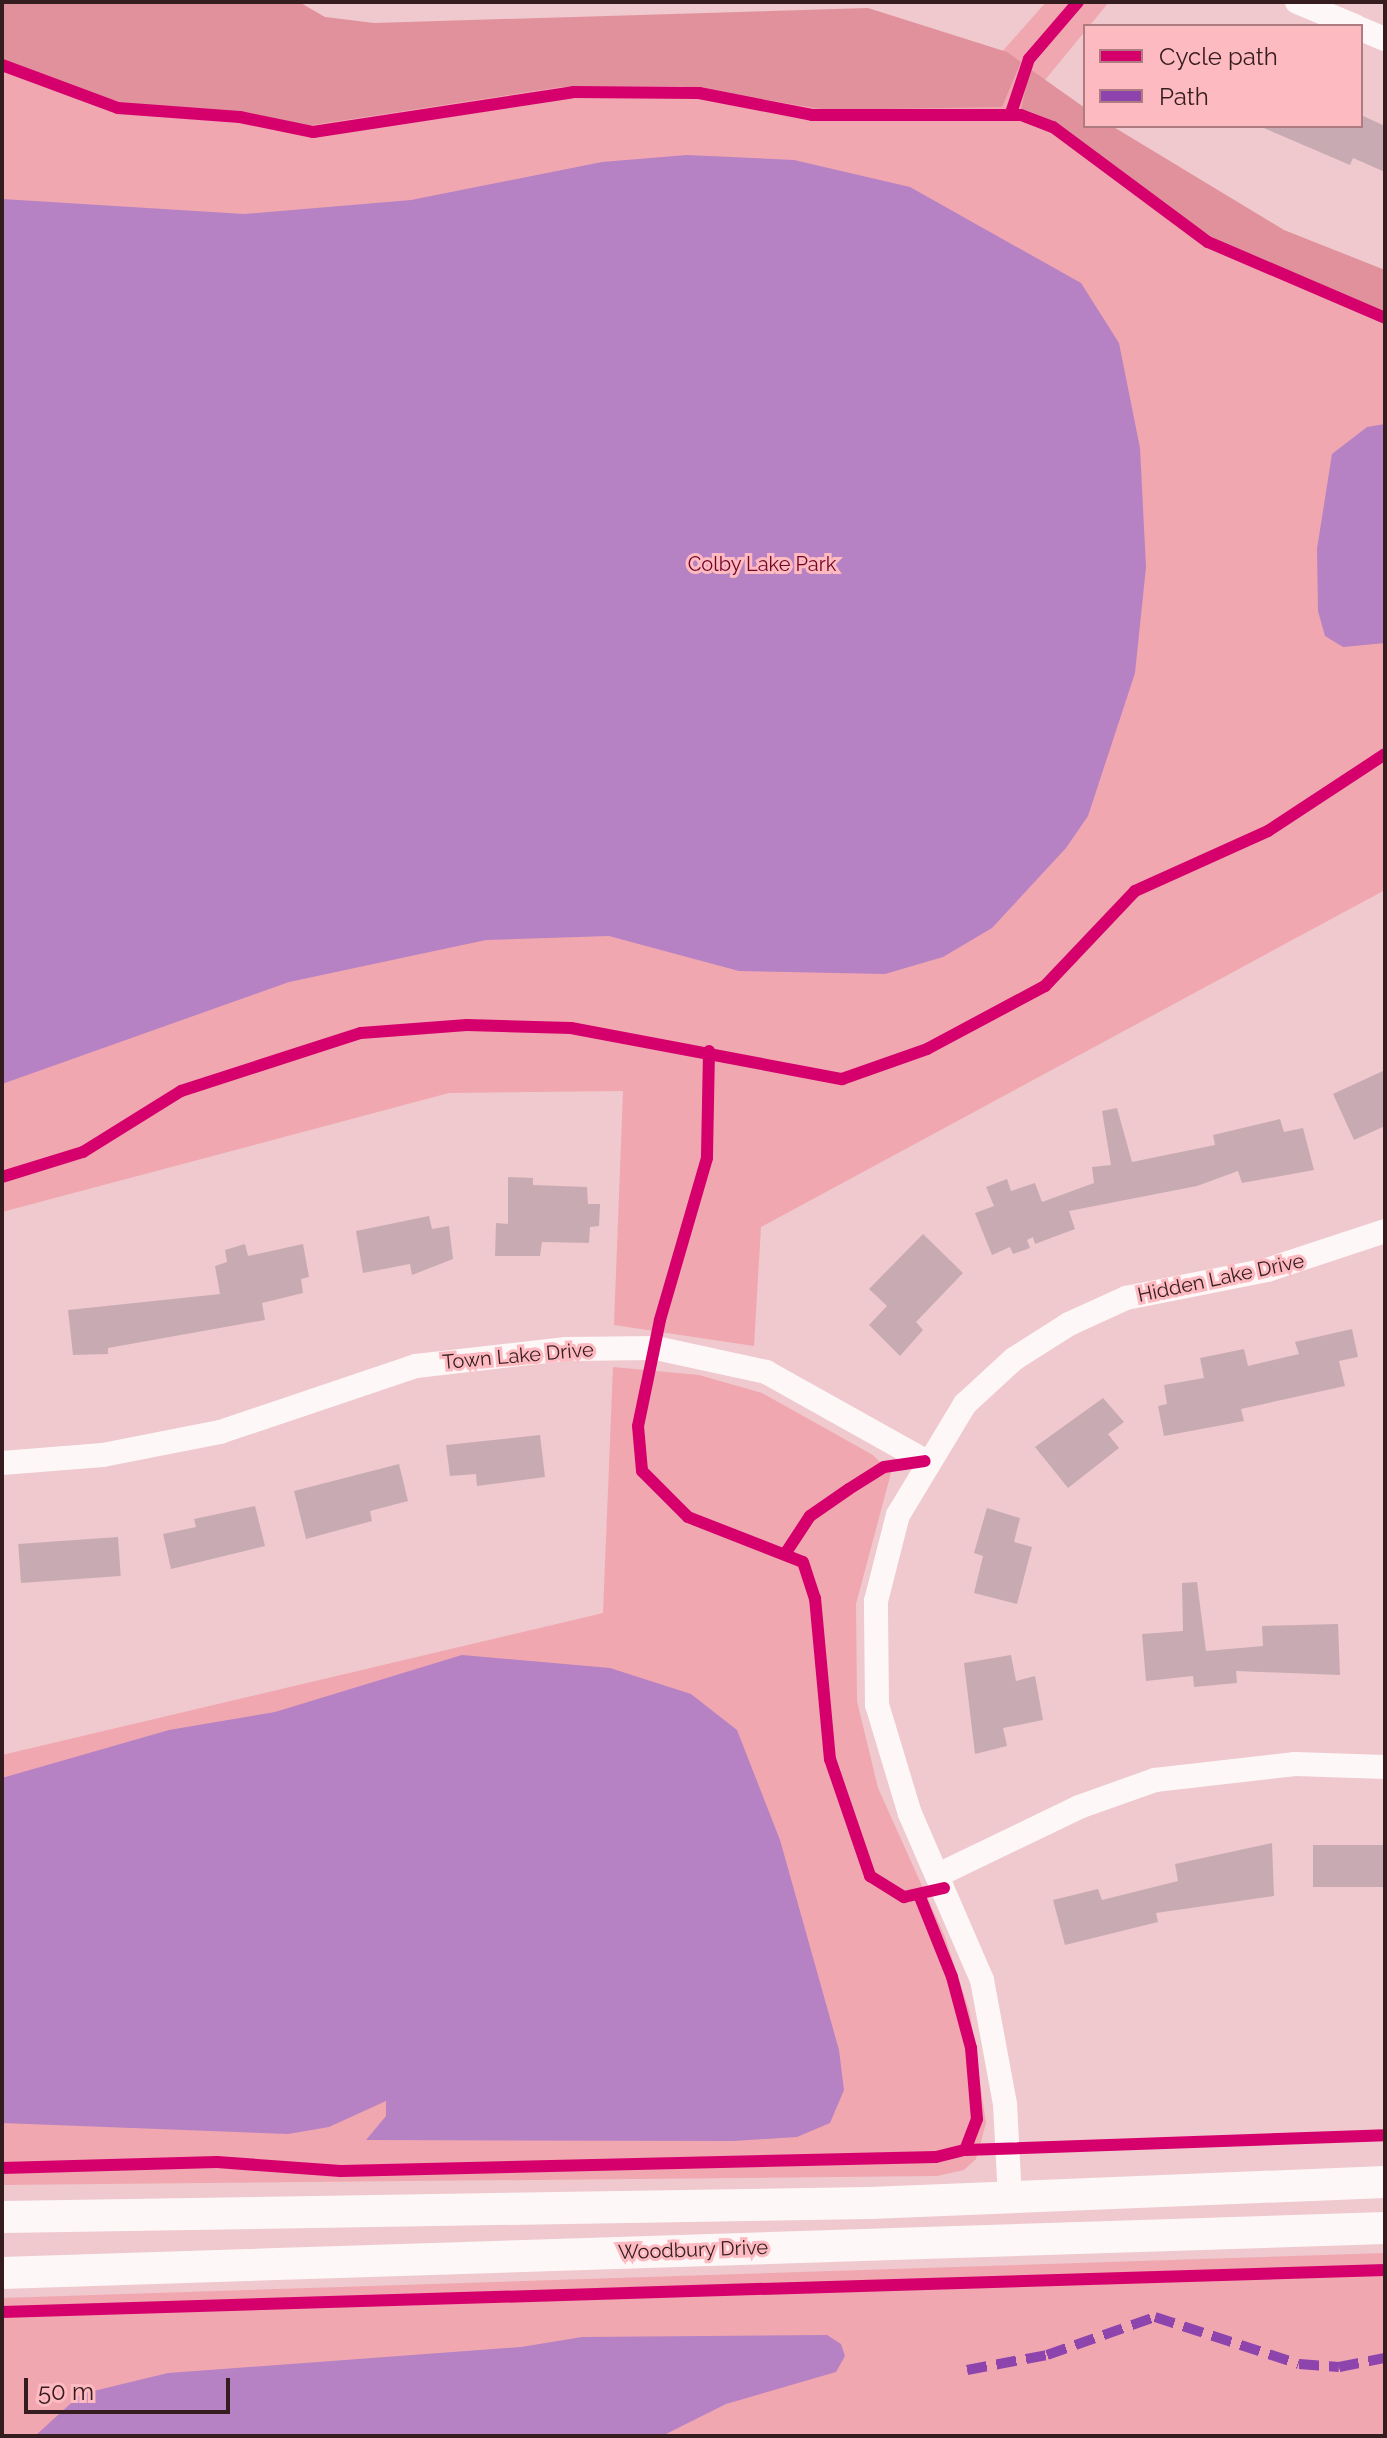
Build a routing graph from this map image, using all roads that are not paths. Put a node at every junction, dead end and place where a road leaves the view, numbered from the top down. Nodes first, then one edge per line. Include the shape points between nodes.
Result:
1 (1297, 2) edge
2 (1350, 24) edge
3 (1363, 30) edge
4 (1385, 39) edge
5 (1385, 1231) edge
6 (925, 1461) junction
7 (2, 1463) edge
8 (1385, 1767) edge
9 (938, 1875) junction
10 (1385, 2182) edge
11 (1010, 2199) junction
12 (2, 2217) edge
13 (1385, 2228) edge
14 (2, 2273) edge

1 - 2 street
3 - 4 street
5 - 6 street, Hidden Lake Drive via 1297,1262 1126,1298 1069,1324 1014,1359 965,1404
6 - 7 street, Town Lake Drive via 766,1372 656,1348 551,1350 416,1366 205,1435 103,1455
6 - 9 street, Hidden Lake Drive via 886,1553 873,1650 891,1763
8 - 9 street via 1295,1764 1155,1780 1079,1807
9 - 11 street, Hidden Lake Drive via 965,1932 992,2024 1005,2104
10 - 11 main road
11 - 12 main road
13 - 14 main road, Woodbury Drive

